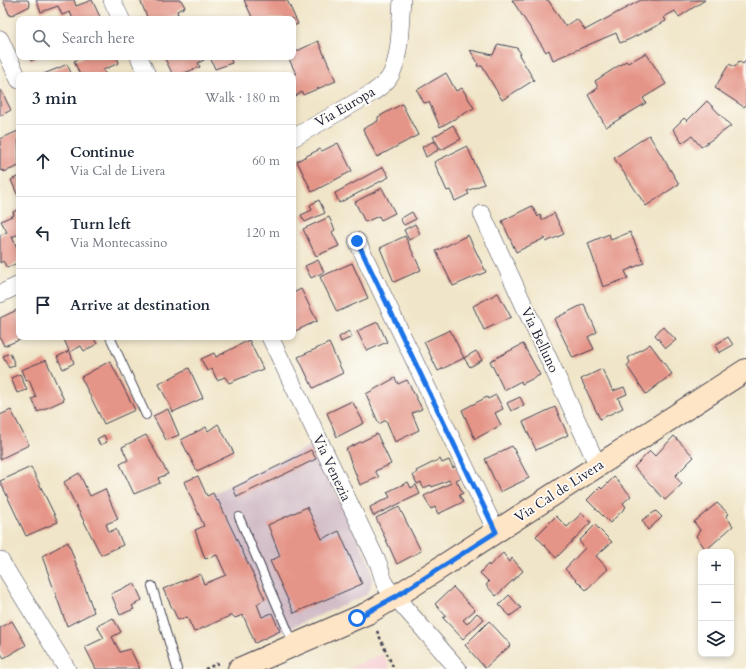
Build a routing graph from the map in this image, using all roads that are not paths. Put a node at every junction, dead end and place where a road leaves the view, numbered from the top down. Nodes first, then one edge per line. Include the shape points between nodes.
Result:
1 (112, 0) edge
2 (402, 0) edge
3 (120, 16) edge
4 (0, 39) edge
5 (140, 60) edge
6 (146, 72) edge
7 (16, 74) edge
8 (296, 136) edge
9 (482, 214) dead end
10 (357, 241) dead end
11 (16, 286) edge
12 (0, 294) edge
13 (111, 340) edge
14 (271, 340) edge
15 (746, 370) edge
16 (146, 415) dead end
17 (598, 466) junction
18 (239, 517) dead end
19 (496, 532) junction
20 (0, 560) edge
21 (152, 586) dead end
22 (395, 597) junction
23 (294, 645) junction
24 (67, 669) edge
25 (177, 669) edge
26 (239, 669) edge
27 (458, 669) edge

1 - 3 street
2 - 8 street, Via Europa via 395,65 390,77 372,92
4 - 7 street
5 - 6 street
9 - 17 street, Via Belluno
10 - 19 street
11 - 12 street
13 - 16 lane
14 - 22 street, Via Venezia via 379,565 385,585
15 - 17 street, Via Cal de Livera
17 - 19 street, Via Cal de Livera
18 - 23 lane
19 - 22 street, Via Cal de Livera
20 - 24 street
21 - 25 lane
22 - 23 street, Via Cal de Livera via 368,613
22 - 27 street, Via Venezia
23 - 26 street, Via Cal de Livera

